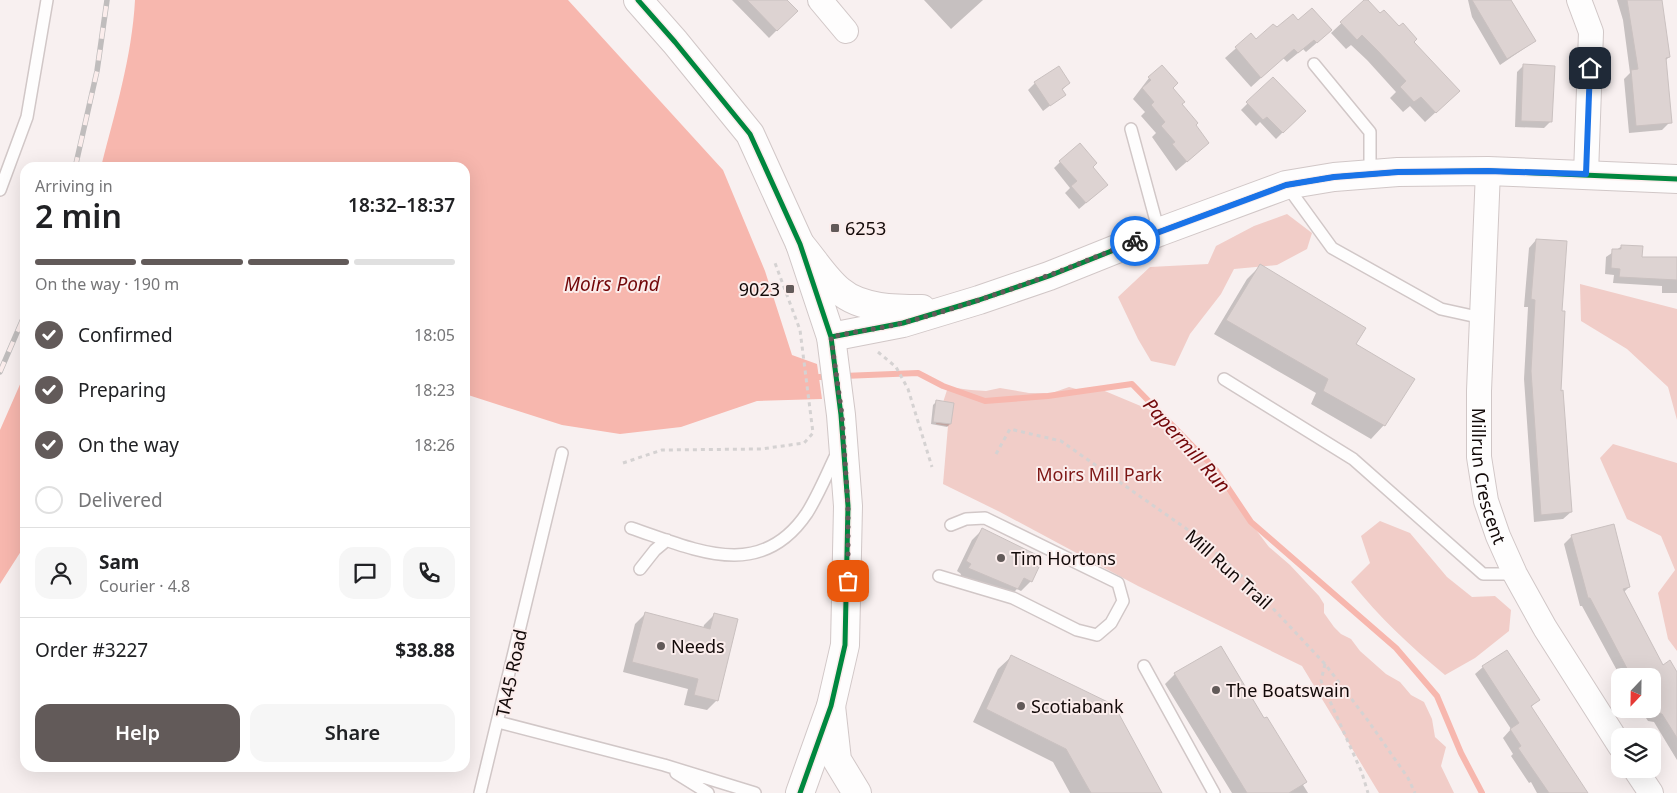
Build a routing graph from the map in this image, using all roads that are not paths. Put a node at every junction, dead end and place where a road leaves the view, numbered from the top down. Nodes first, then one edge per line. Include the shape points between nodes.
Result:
1 (47, 0) edge
2 (638, 0) edge
3 (820, 0) edge
4 (1579, 0) edge
5 (846, 31) dead end
6 (1314, 64) dead end
7 (1130, 129) dead end
8 (1488, 171) junction
9 (1370, 174) junction
10 (1586, 174) junction
11 (1677, 179) edge
12 (1286, 185) junction
13 (0, 190) edge
14 (1159, 232) junction
15 (800, 244) junction
16 (951, 309) junction
17 (1482, 318) junction
18 (832, 349) junction
19 (1224, 379) dead end
20 (842, 428) junction
21 (562, 453) dead end
22 (951, 525) dead end
23 (631, 528) dead end
24 (666, 540) junction
25 (640, 570) dead end
26 (1515, 574) junction
27 (939, 576) dead end
28 (1144, 666) dead end
29 (831, 706) junction
30 (498, 722) junction
31 (1611, 732) edge
32 (664, 765) junction
33 (1641, 778) edge
34 (480, 793) edge
35 (708, 793) edge
36 (755, 793) edge
37 (800, 793) edge
38 (858, 793) edge
39 (1214, 793) edge
40 (1651, 793) edge

1 - 13 lane via 27,117
2 - 15 street via 750,134
3 - 5 street
4 - 10 street via 1592,32
6 - 9 lane via 1370,132
7 - 14 lane
8 - 9 street
8 - 10 street
8 - 17 street, Millrun Crescent
9 - 12 street
10 - 11 street
12 - 14 street
12 - 17 lane via 1332,248 1441,308
14 - 16 street via 1049,276
15 - 16 street via 840,292 865,303 896,309
15 - 18 street
16 - 18 street
17 - 26 street, Millrun Crescent via 1479,456 1486,501
18 - 20 street
19 - 26 lane via 1353,459 1483,574
20 - 24 lane via 807,513 786,536 766,549 750,555 731,556
20 - 29 street via 848,506 847,600 845,645
21 - 30 lane, TA45 Road
22 - 27 lane via 966,518 985,518 1118,583 1123,601 1111,623 1097,635 1077,630 1013,598
23 - 24 lane
24 - 25 lane
26 - 31 street, Millrun Crescent
28 - 39 lane
29 - 37 street
29 - 38 street via 837,760
30 - 32 lane, TA45 Road
30 - 34 lane
32 - 35 lane
32 - 36 lane, TA45 Road
33 - 40 street

